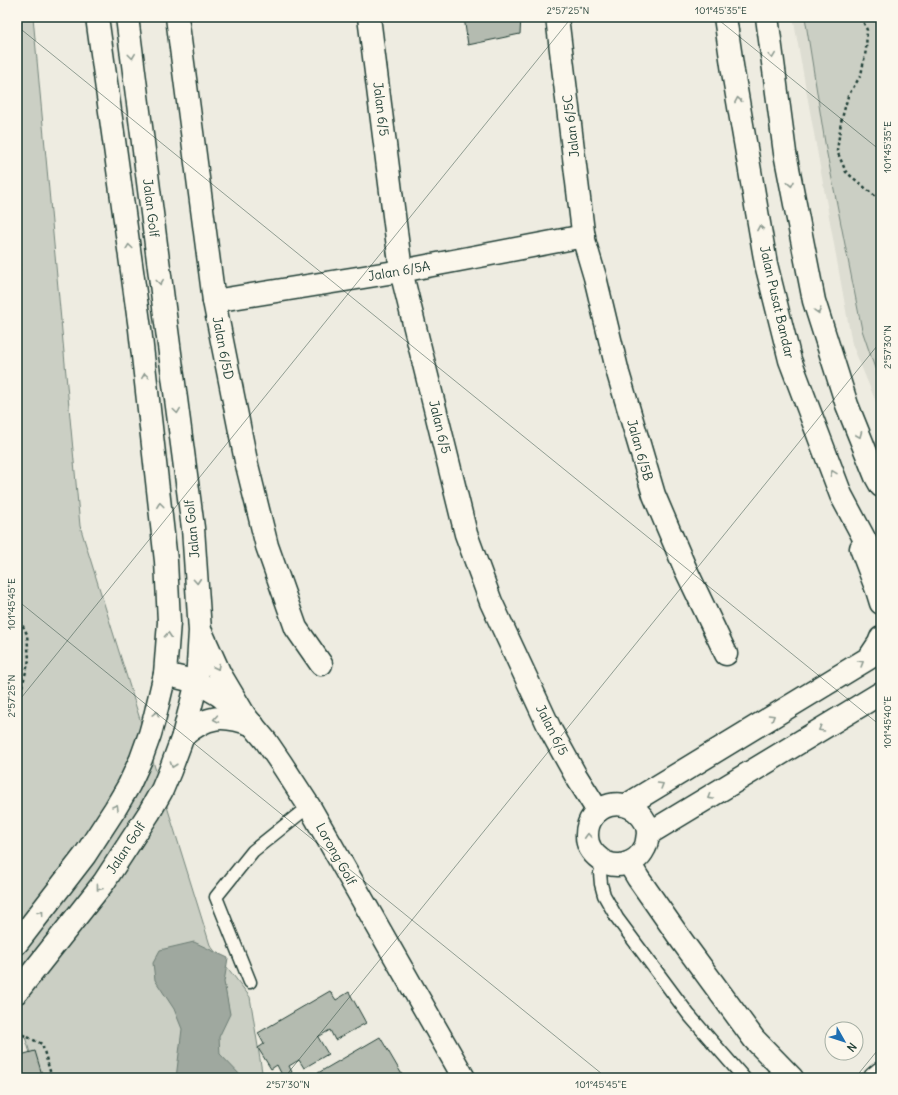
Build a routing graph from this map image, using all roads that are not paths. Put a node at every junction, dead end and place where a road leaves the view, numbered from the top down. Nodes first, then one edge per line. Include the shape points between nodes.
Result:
1 (97, 17) edge
2 (127, 17) edge
3 (177, 17) edge
4 (369, 17) edge
5 (557, 17) edge
6 (725, 17) edge
7 (767, 17) edge
8 (584, 236) junction
9 (402, 271) junction
10 (214, 301) junction
11 (881, 486) edge
12 (841, 495) junction
13 (881, 570) edge
14 (881, 604) edge
15 (200, 631) junction
16 (881, 638) edge
17 (726, 654) dead end
18 (321, 664) dead end
19 (165, 674) junction
20 (197, 682) junction
21 (881, 693) edge
22 (249, 720) junction
23 (183, 736) junction
24 (628, 805) junction
25 (309, 806) junction
26 (598, 811) junction
27 (648, 834) junction
28 (604, 862) junction
29 (629, 863) junction
30 (17, 943) edge
31 (250, 982) dead end
32 (17, 992) edge
33 (881, 1072) edge
34 (464, 1078) edge
35 (744, 1078) edge
36 (792, 1078) edge
37 (875, 1078) edge

19 -> 1 street, Jalan Golf via 169,622 166,561 140,329
2 -> 15 street, Jalan Golf via 193,528
3 - 10 street, Jalan 6/5D
4 - 9 street, Jalan 6/5
5 - 8 street, Jalan 6/5C
12 -> 6 street, Jalan Pusat Bandar via 790,360 766,264
7 -> 11 street via 785,153 814,301 847,405
8 - 9 street, Jalan 6/5A
8 - 17 street, Jalan 6/5B via 618,373 654,495
9 - 10 street, Jalan 6/5A
9 - 26 street, Jalan 6/5 via 466,534 491,602 550,729
10 - 18 street, Jalan 6/5D via 246,460 267,546 296,628
12 - 13 street, Jalan Pusat Bandar
12 - 14 street
15 - 20 street, Jalan Golf
15 -> 22 street via 220,674
24 -> 16 street via 869,658
19 - 20 street, Lorong Golf
30 -> 19 street, Jalan Golf via 85,855 129,785 156,716
20 - 22 street, Lorong Golf via 219,695
20 - 23 street, Jalan Golf
21 -> 27 street
22 -> 23 street via 209,720
22 - 25 street, Lorong Golf via 281,762
23 -> 32 street, Jalan Golf via 162,790 134,836 104,882
24 - 26 street via 610,804
24 - 27 street via 638,811 646,824
25 - 31 lane via 253,851 216,897
25 - 34 street, Lorong Golf
28 -> 26 street via 594,855 587,839 590,822
27 - 29 street via 645,848 639,857
28 - 29 street via 614,865
28 - 35 lane via 600,873 601,884 617,918 689,1015
29 - 36 street via 754,1039
33 - 37 street

